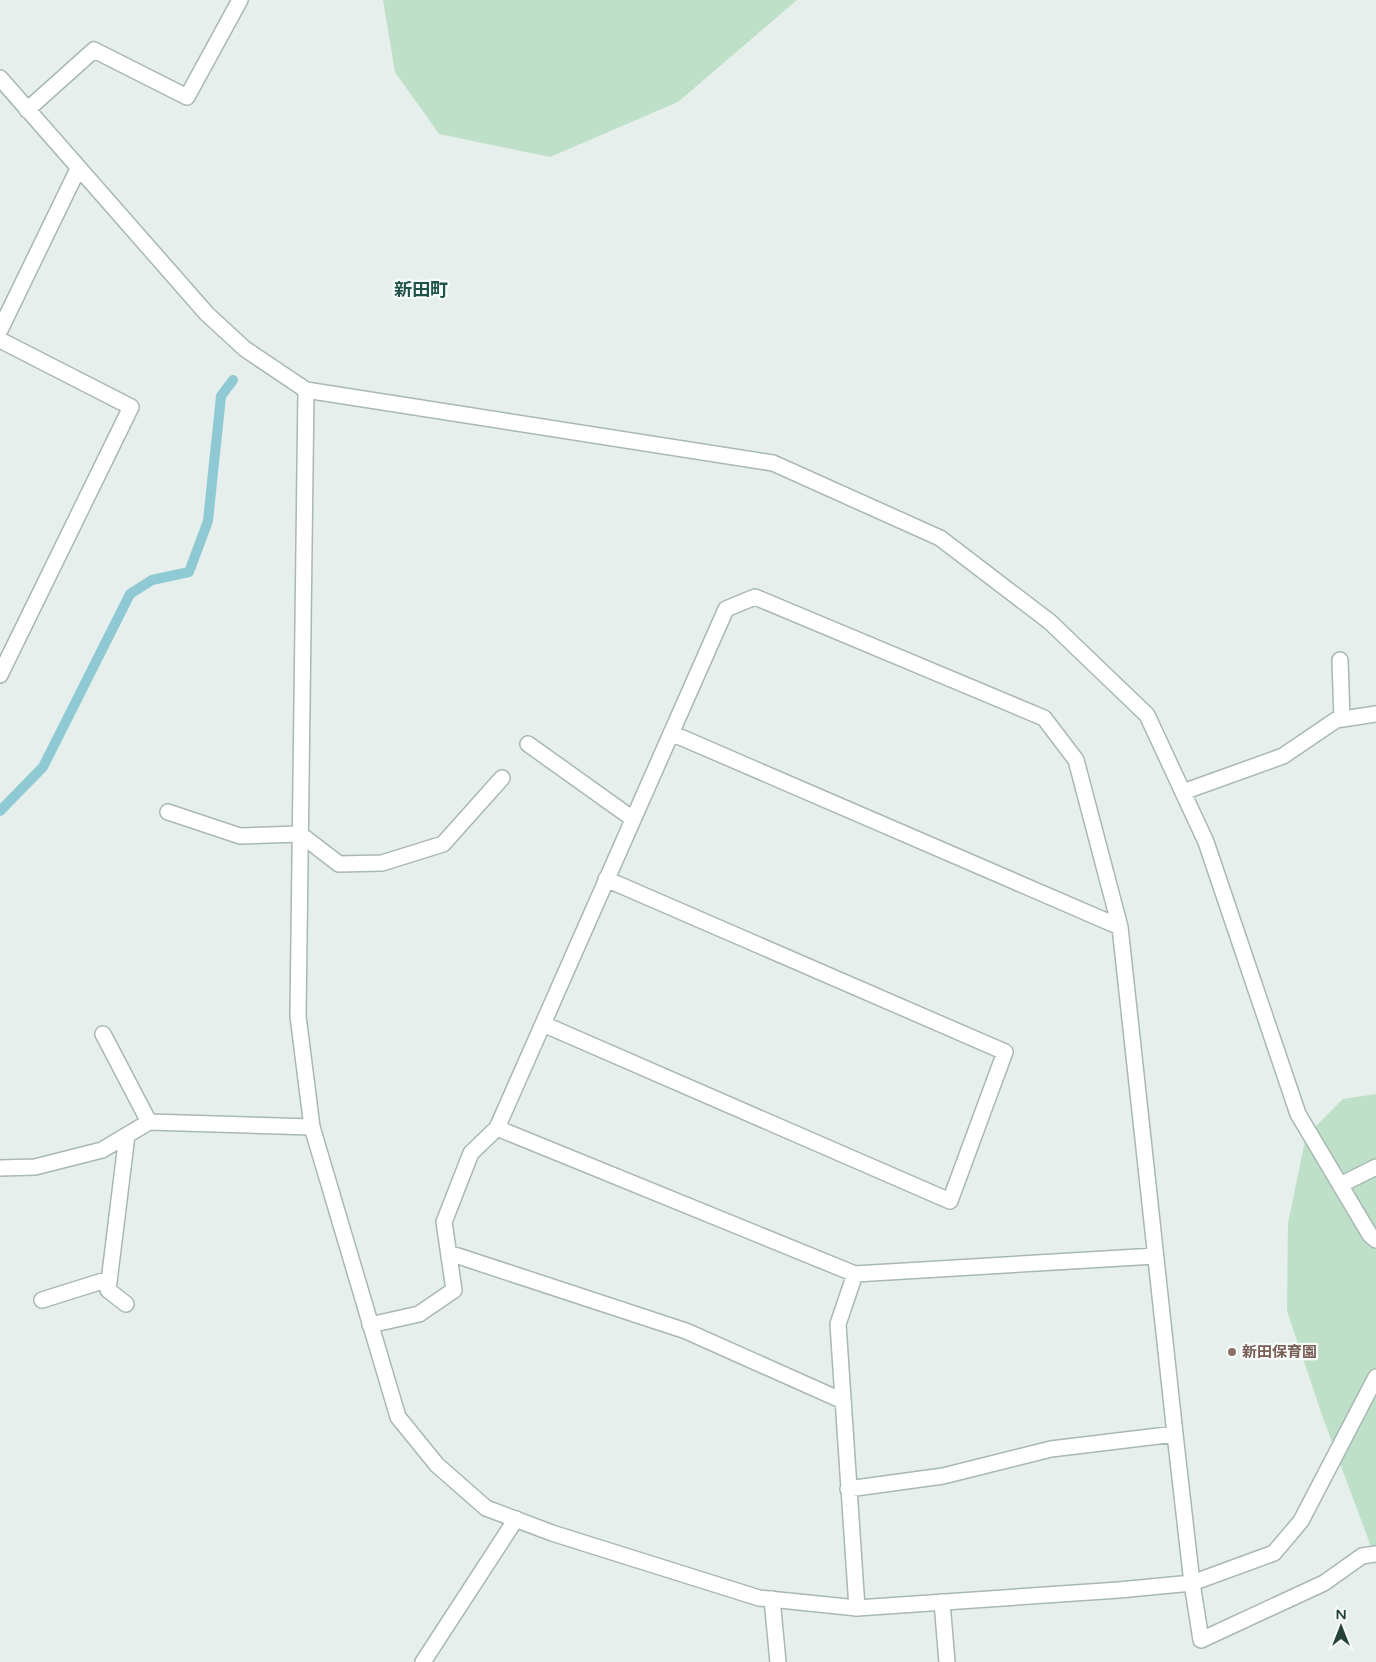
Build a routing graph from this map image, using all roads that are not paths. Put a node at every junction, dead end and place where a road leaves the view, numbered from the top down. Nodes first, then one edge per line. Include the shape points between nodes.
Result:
1 (240, 0) edge
2 (0, 78) edge
3 (28, 110) junction
4 (78, 169) junction
5 (0, 330) edge
6 (0, 340) edge
7 (306, 390) junction
8 (1340, 660) dead end
9 (0, 675) edge
10 (1376, 714) edge
11 (1342, 719) junction
12 (671, 733) junction
13 (528, 744) dead end
14 (502, 778) dead end
15 (1183, 792) junction
16 (168, 812) dead end
17 (633, 819) junction
18 (300, 834) junction
19 (606, 880) junction
20 (1120, 927) junction
21 (543, 1024) junction
22 (103, 1034) dead end
23 (149, 1122) junction
24 (312, 1127) junction
25 (497, 1128) junction
26 (127, 1135) junction
27 (1376, 1167) edge
28 (0, 1168) edge
29 (1340, 1185) junction
30 (1376, 1240) edge
31 (448, 1253) junction
32 (1155, 1256) junction
33 (855, 1274) junction
34 (109, 1279) junction
35 (42, 1300) dead end
36 (126, 1304) dead end
37 (370, 1325) junction
38 (1376, 1377) edge
39 (843, 1401) junction
40 (1175, 1434) junction
41 (848, 1489) junction
42 (516, 1519) junction
43 (1376, 1554) edge
44 (1192, 1582) junction
45 (772, 1599) junction
46 (942, 1602) junction
47 (857, 1608) junction
48 (423, 1662) edge
49 (778, 1662) edge
50 (947, 1662) edge

1 - 3 street via 187,98 94,50
2 - 3 street
3 - 4 street
4 - 5 street
4 - 7 street via 207,314 245,349
6 - 9 street via 131,407
7 - 15 street via 773,463 940,538 1050,622 1147,715
7 - 18 street
8 - 11 street
10 - 11 street
11 - 15 street via 1283,756
12 - 17 street
12 - 20 street
12 - 20 street via 726,609 755,597 1044,718 1076,760
13 - 17 street
14 - 18 street via 443,844 382,863 339,864
15 - 29 street via 1206,842 1298,1114
16 - 18 street via 240,836
17 - 19 street
18 - 24 street via 298,1016
19 - 21 street
19 - 21 street via 1005,1052 950,1201
20 - 32 street
21 - 25 street
22 - 23 street
23 - 24 street
23 - 26 street
24 - 37 street
25 - 31 street via 471,1153 444,1222
25 - 33 street
26 - 28 street via 102,1150 35,1167
26 - 34 street
27 - 29 street
29 - 30 street
31 - 37 street via 454,1290 419,1314
31 - 39 street via 686,1331
32 - 33 street
32 - 40 street
33 - 39 street via 838,1324
34 - 35 street
34 - 36 street via 108,1290
37 - 42 street via 398,1417 444,1471 486,1508
38 - 44 street via 1301,1521 1274,1553
39 - 41 street
40 - 41 street via 1051,1449 943,1476
40 - 44 street
41 - 47 street
42 - 45 street via 656,1566 759,1598
42 - 48 street
43 - 44 street via 1362,1556 1324,1583 1201,1640
44 - 46 street
45 - 47 street
45 - 49 street
46 - 47 street
46 - 50 street

